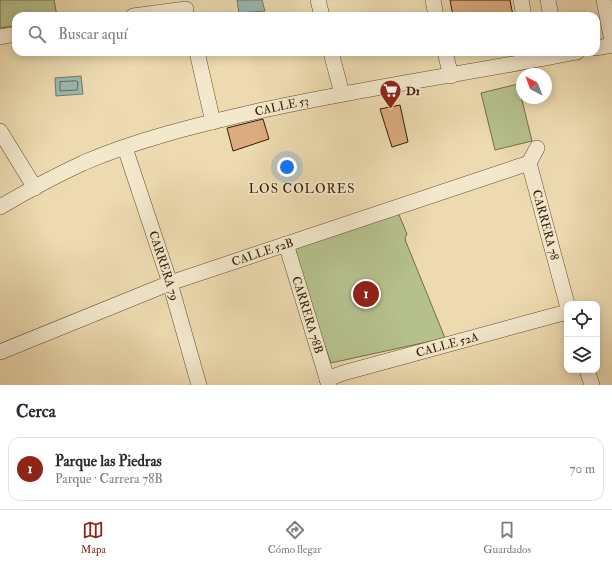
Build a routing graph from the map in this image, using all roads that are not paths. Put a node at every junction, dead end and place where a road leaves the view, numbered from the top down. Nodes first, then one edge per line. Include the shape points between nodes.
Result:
1 (318, 0) edge
2 (433, 0) edge
3 (521, 0) edge
4 (548, 0) edge
5 (604, 0) edge
6 (186, 8) edge
7 (160, 12) edge
8 (321, 12) edge
9 (435, 12) edge
10 (523, 12) edge
11 (550, 12) edge
12 (12, 35) edge
13 (0, 37) edge
14 (612, 41) edge
15 (612, 45) edge
16 (600, 47) edge
17 (198, 56) edge
18 (332, 56) edge
19 (446, 56) edge
20 (531, 56) edge
21 (450, 76) junction
22 (342, 94) junction
23 (213, 122) junction
24 (0, 131) edge
25 (125, 148) junction
26 (537, 148) dead end
27 (528, 163) junction
28 (35, 188) junction
29 (0, 206) edge
30 (286, 244) junction
31 (170, 283) junction
32 (566, 301) edge
33 (564, 313) edge
34 (0, 352) edge
35 (588, 373) edge
36 (328, 382) edge
37 (200, 385) edge
38 (592, 385) edge

1 - 8 street
2 - 9 street
3 - 10 street
4 - 11 street
5 - 14 street
6 - 7 street
12 - 13 street
15 - 16 street
17 - 23 street
18 - 22 street
19 - 21 street
20 - 21 street, CALLE 53
21 - 22 street, CALLE 53
22 - 23 street, CALLE 53
23 - 25 street, CALLE 53
24 - 28 street
25 - 28 street, CALLE 53 via 84,163
25 - 31 street, CARRERA 79
26 - 27 street
27 - 30 street, CALLE 52B
27 - 32 street, CARRERA 78
28 - 29 street, CALLE 53
30 - 31 street, CALLE 52B
30 - 36 street, CARRERA 78B
31 - 34 street, CALLE 52B
31 - 37 street, CARRERA 79
33 - 36 street, CALLE 52A via 343,373
35 - 38 street

